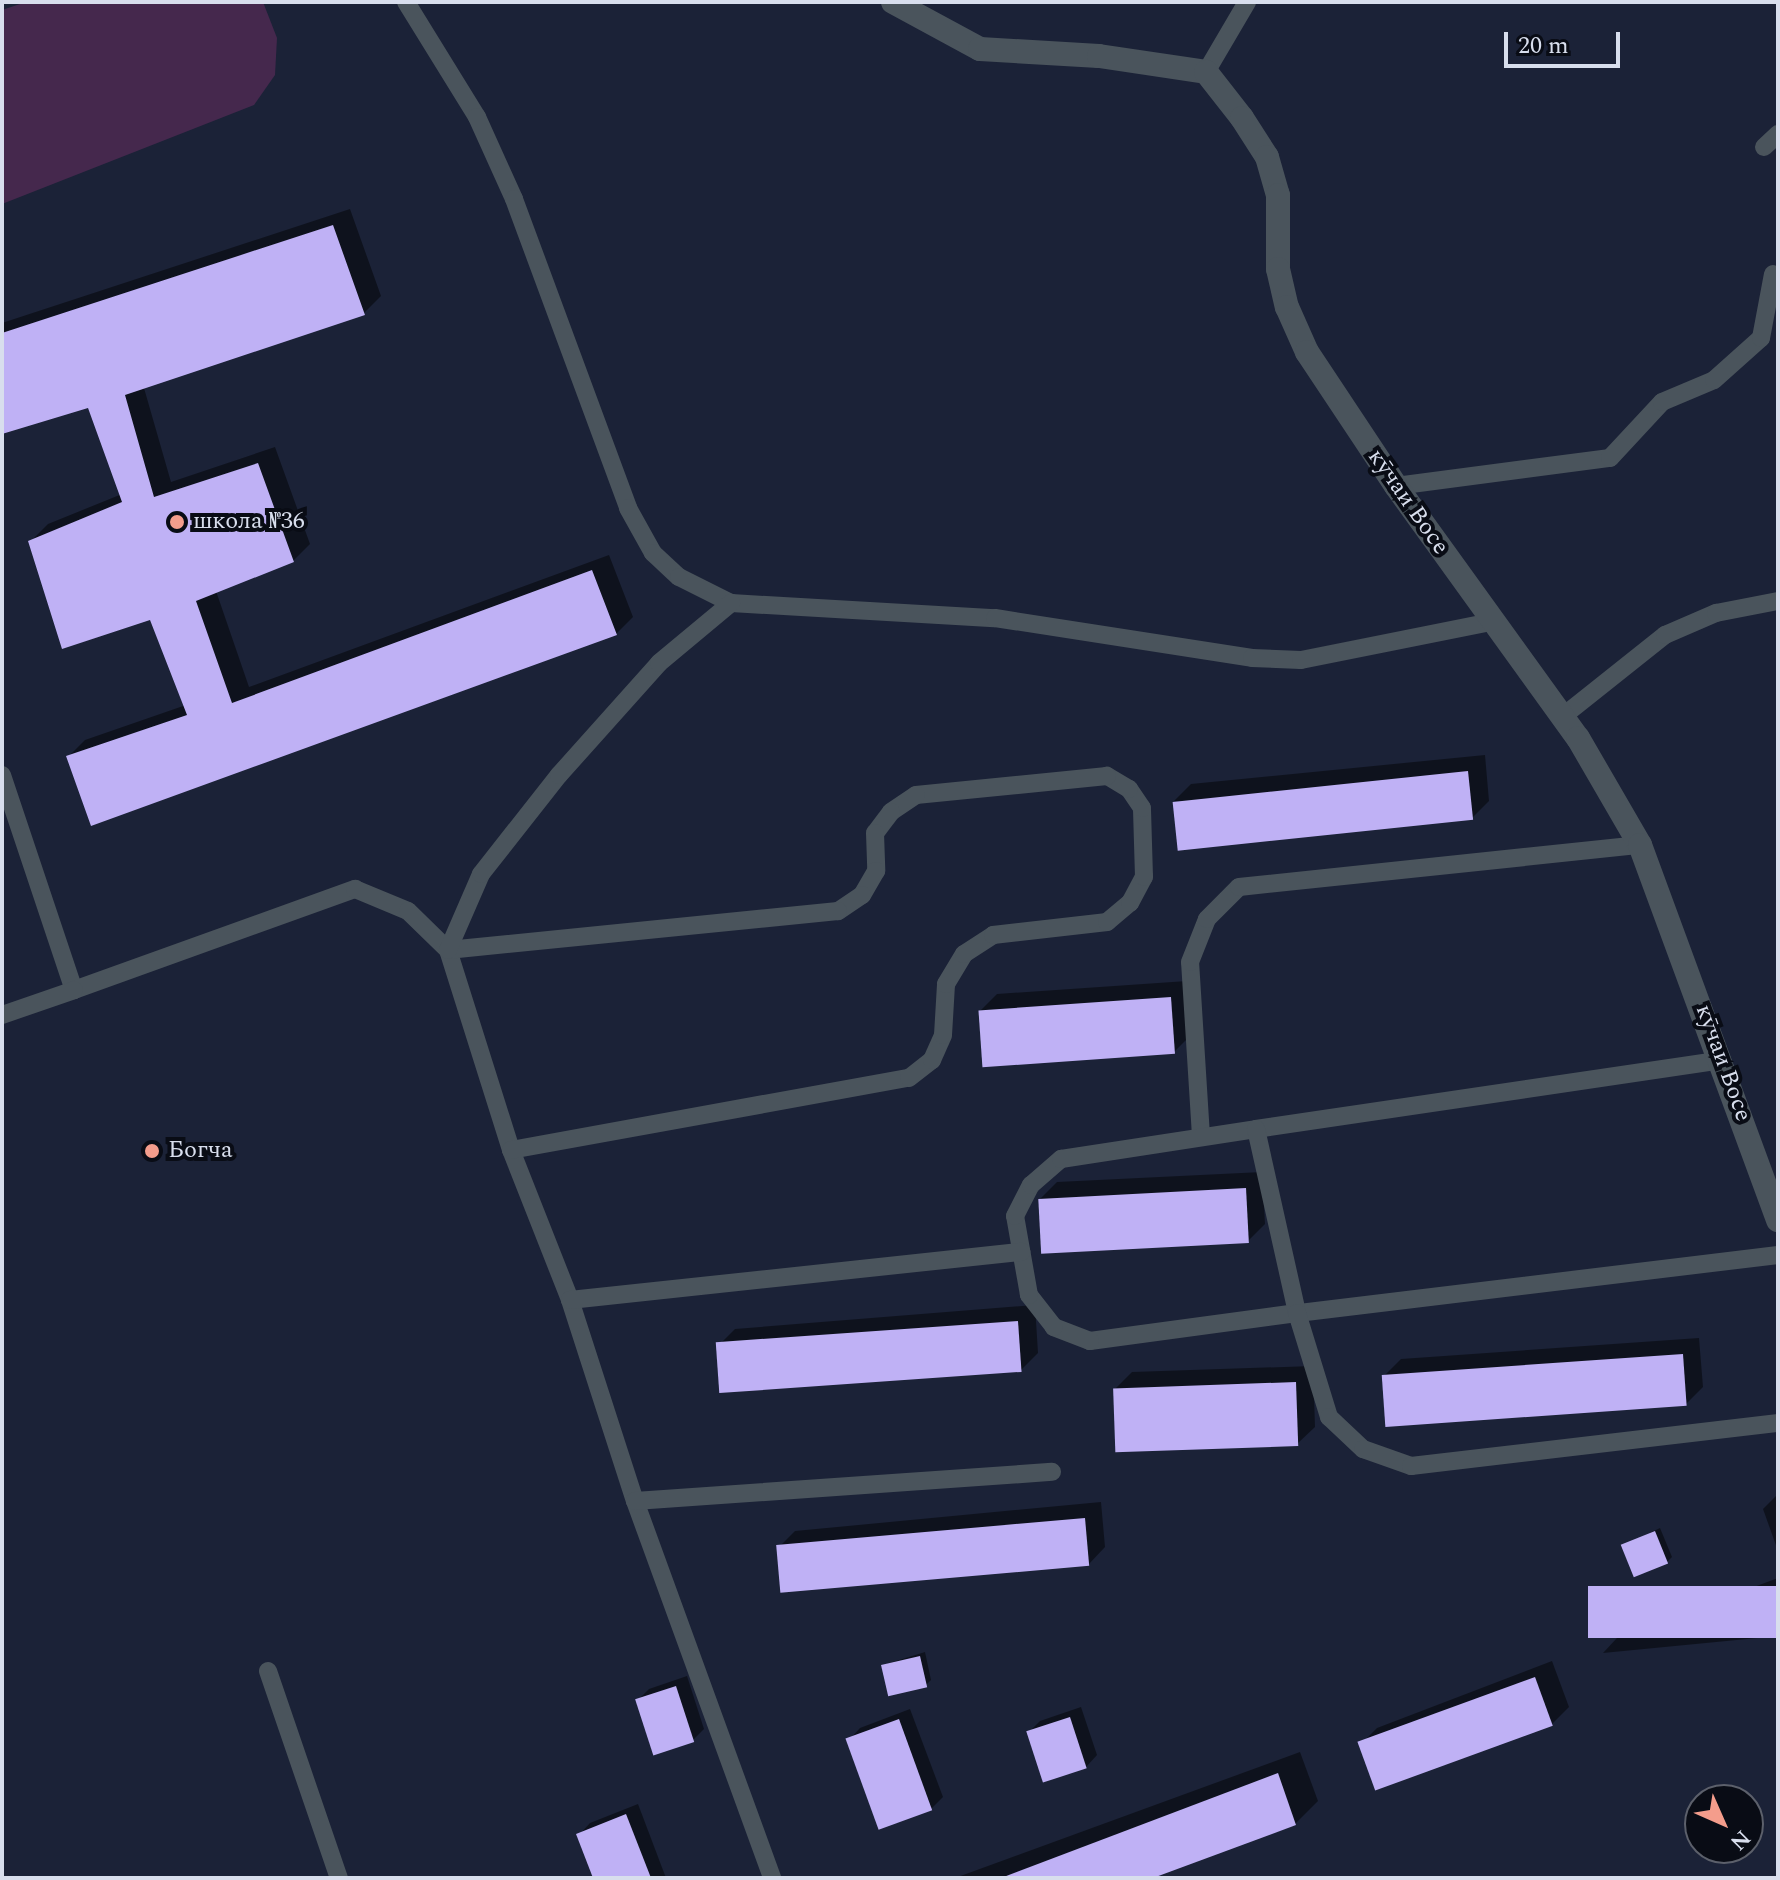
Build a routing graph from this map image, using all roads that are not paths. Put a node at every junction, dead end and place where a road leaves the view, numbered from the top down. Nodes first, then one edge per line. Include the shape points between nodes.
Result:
1 (406, 2) edge
2 (893, 2) edge
3 (1247, 2) edge
4 (1206, 72) junction
5 (1773, 274) dead end
6 (1396, 486) junction
7 (1778, 601) edge
8 (731, 603) junction
9 (1492, 622) junction
10 (1562, 717) junction
11 (2, 775) edge
12 (1640, 845) junction
13 (448, 950) junction
14 (74, 990) junction
15 (2, 1015) edge
16 (1722, 1060) junction
17 (1256, 1129) junction
18 (1201, 1136) junction
19 (511, 1150) junction
20 (1778, 1220) edge
21 (1021, 1252) junction
22 (1778, 1255) edge
23 (570, 1300) junction
24 (1297, 1313) junction
25 (1778, 1423) edge
26 (1052, 1472) dead end
27 (635, 1501) junction
28 (268, 1671) dead end
29 (339, 1878) edge
30 (772, 1878) edge

1 - 8 lane via 477,117 514,199 628,508 653,553 670,569
2 - 4 street via 980,49 1099,56
3 - 4 lane
4 - 6 street, кӯчаи Восе via 1267,157 1278,195 1278,269 1287,307 1307,352
5 - 6 lane via 1761,338 1714,380 1662,402 1610,458
6 - 9 street, кӯчаи Восе
7 - 10 lane via 1716,613 1665,635
8 - 9 lane via 995,618 1189,651 1301,660
8 - 13 lane via 659,663 559,775 481,874
9 - 10 street, кӯчаи Восе
10 - 12 street, кӯчаи Восе
11 - 14 lane
12 - 16 street, кӯчаи Восе
12 - 18 lane via 1239,887 1207,919 1190,962
13 - 14 lane via 408,911 355,889
13 - 19 lane
13 - 19 lane via 838,911 862,895 876,871 875,833 891,812 916,795 1107,776 1129,789 1142,808 1144,877 1130,903 1107,922 993,935 964,954 946,984 938,1047 932,1060 909,1078
14 - 15 lane
16 - 17 lane
16 - 20 street, кӯчаи Восе
17 - 18 lane
17 - 24 lane
18 - 21 lane via 1061,1159 1031,1185 1015,1216
19 - 23 lane
21 - 23 lane
21 - 24 lane via 1029,1295 1054,1327 1090,1341
22 - 24 lane
23 - 27 lane
24 - 25 lane via 1329,1417 1363,1449 1411,1466
26 - 27 lane
27 - 30 lane
28 - 29 lane

